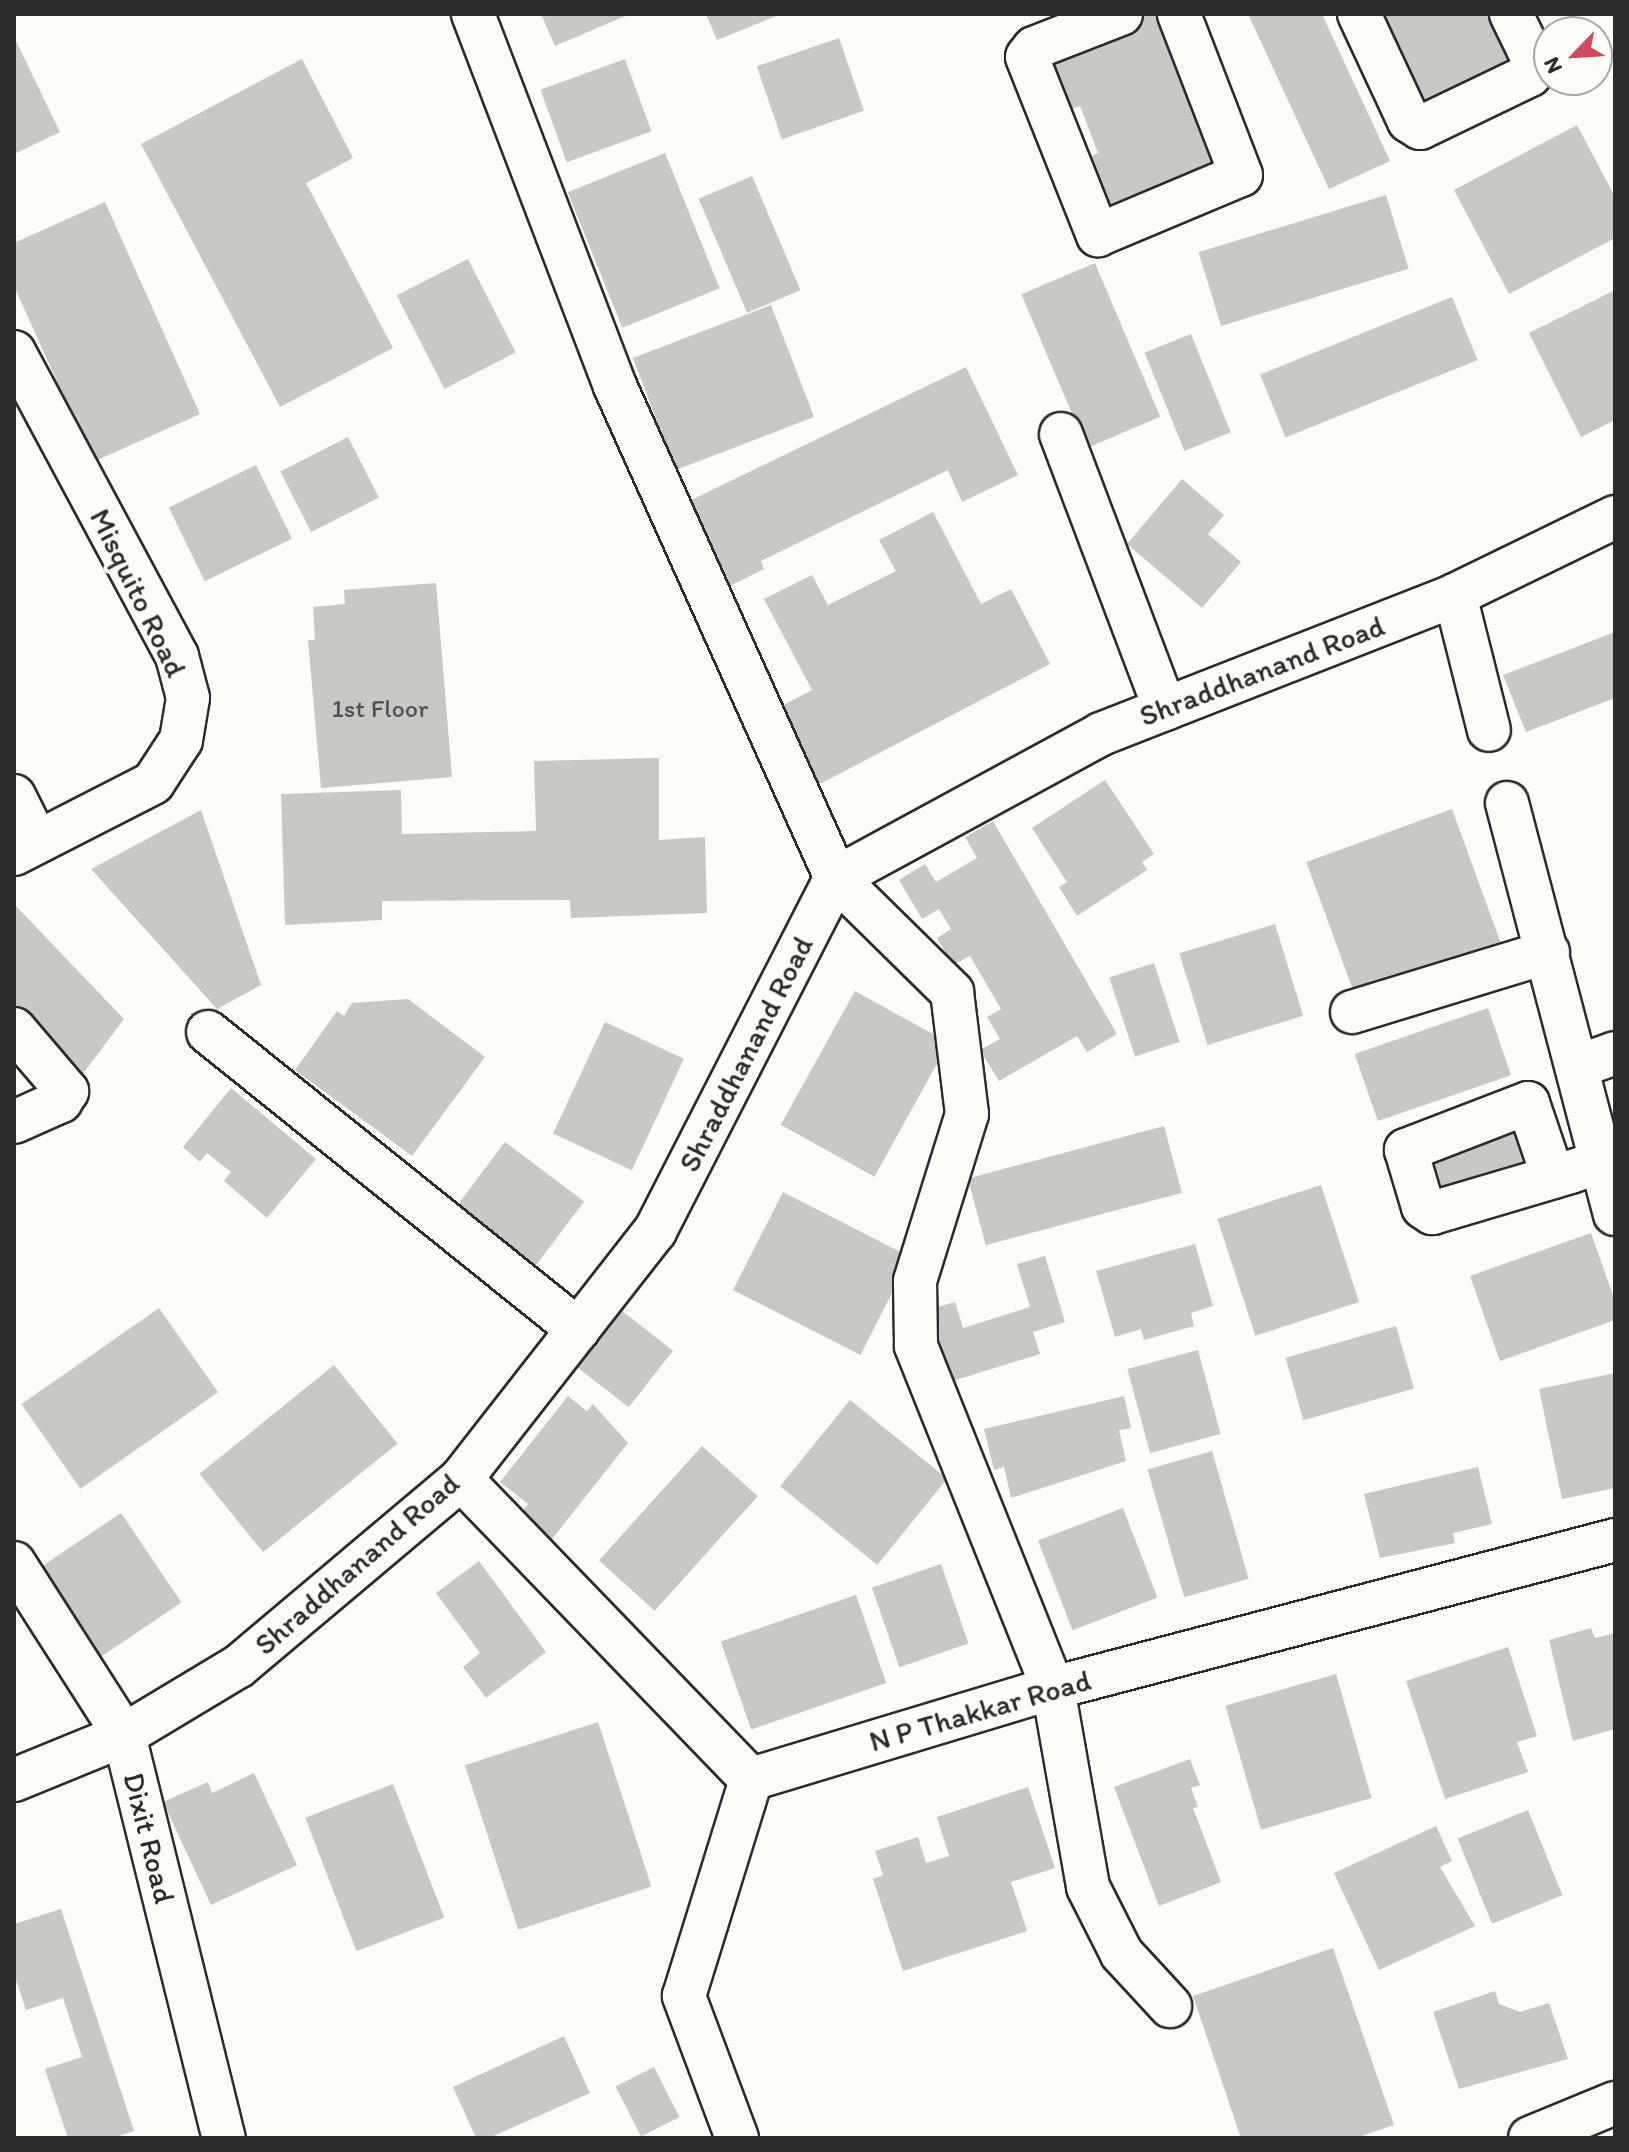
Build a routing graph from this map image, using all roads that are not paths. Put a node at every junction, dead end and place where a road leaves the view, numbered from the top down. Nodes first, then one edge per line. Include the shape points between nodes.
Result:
1 (473, 14) edge
2 (1121, 14) edge
3 (1179, 14) edge
4 (1359, 14) edge
5 (1511, 14) edge
6 (14, 352) edge
7 (1061, 434) dead end
8 (1615, 517) edge
9 (1455, 595) junction
10 (1165, 709) junction
11 (1489, 730) dead end
12 (14, 796) edge
13 (1507, 803) dead end
14 (25, 848) edge
15 (836, 878) junction
16 (1548, 952) junction
17 (1352, 1012) dead end
18 (14, 1029) edge
19 (208, 1032) dead end
20 (1596, 1060) edge
21 (1603, 1119) edge
22 (14, 1122) edge
23 (1601, 1162) junction
24 (1553, 1177) dead end
25 (1615, 1214) edge
26 (578, 1330) junction
27 (461, 1479) junction
28 (1615, 1540) edge
29 (14, 1563) edge
30 (1053, 1688) junction
31 (124, 1735) junction
32 (751, 1779) junction
33 (14, 1780) edge
34 (1170, 2006) dead end
35 (1615, 2103) edge
36 (224, 2138) edge
37 (737, 2138) edge
38 (1530, 2138) edge

1 - 15 street via 615,386
2 - 3 street via 1034,48 1027,57 1098,235 1241,175
4 - 5 street via 1409,121 1420,128 1530,75 1532,57
6 - 14 street, Misquito Road via 177,656 188,698 181,740 153,783
7 - 10 street
8 - 9 street, Shraddhanand Road
9 - 10 street, Shraddhanand Road
9 - 11 street
10 - 15 street, Shraddhanand Road via 1101,734
12 - 14 street
13 - 16 street
15 - 26 street, Shraddhanand Road via 655,1231
15 - 30 street via 952,992 967,1114 915,1281 916,1346
16 - 17 street
16 - 20 street
18 - 22 street via 67,1091 61,1101
19 - 26 street
20 - 21 street
21 - 23 street
23 - 24 street
23 - 25 street
26 - 27 street, Shraddhanand Road
27 - 31 street, Shraddhanand Road via 239,1666
27 - 32 street
28 - 30 street, N P Thakkar Road
29 - 31 street, Dixit Road
30 - 32 street, N P Thakkar Road
30 - 34 street via 1088,1887 1122,1954
31 - 33 street, Shraddhanand Road
31 - 36 street, Dixit Road
32 - 37 street via 684,1996
35 - 38 street

